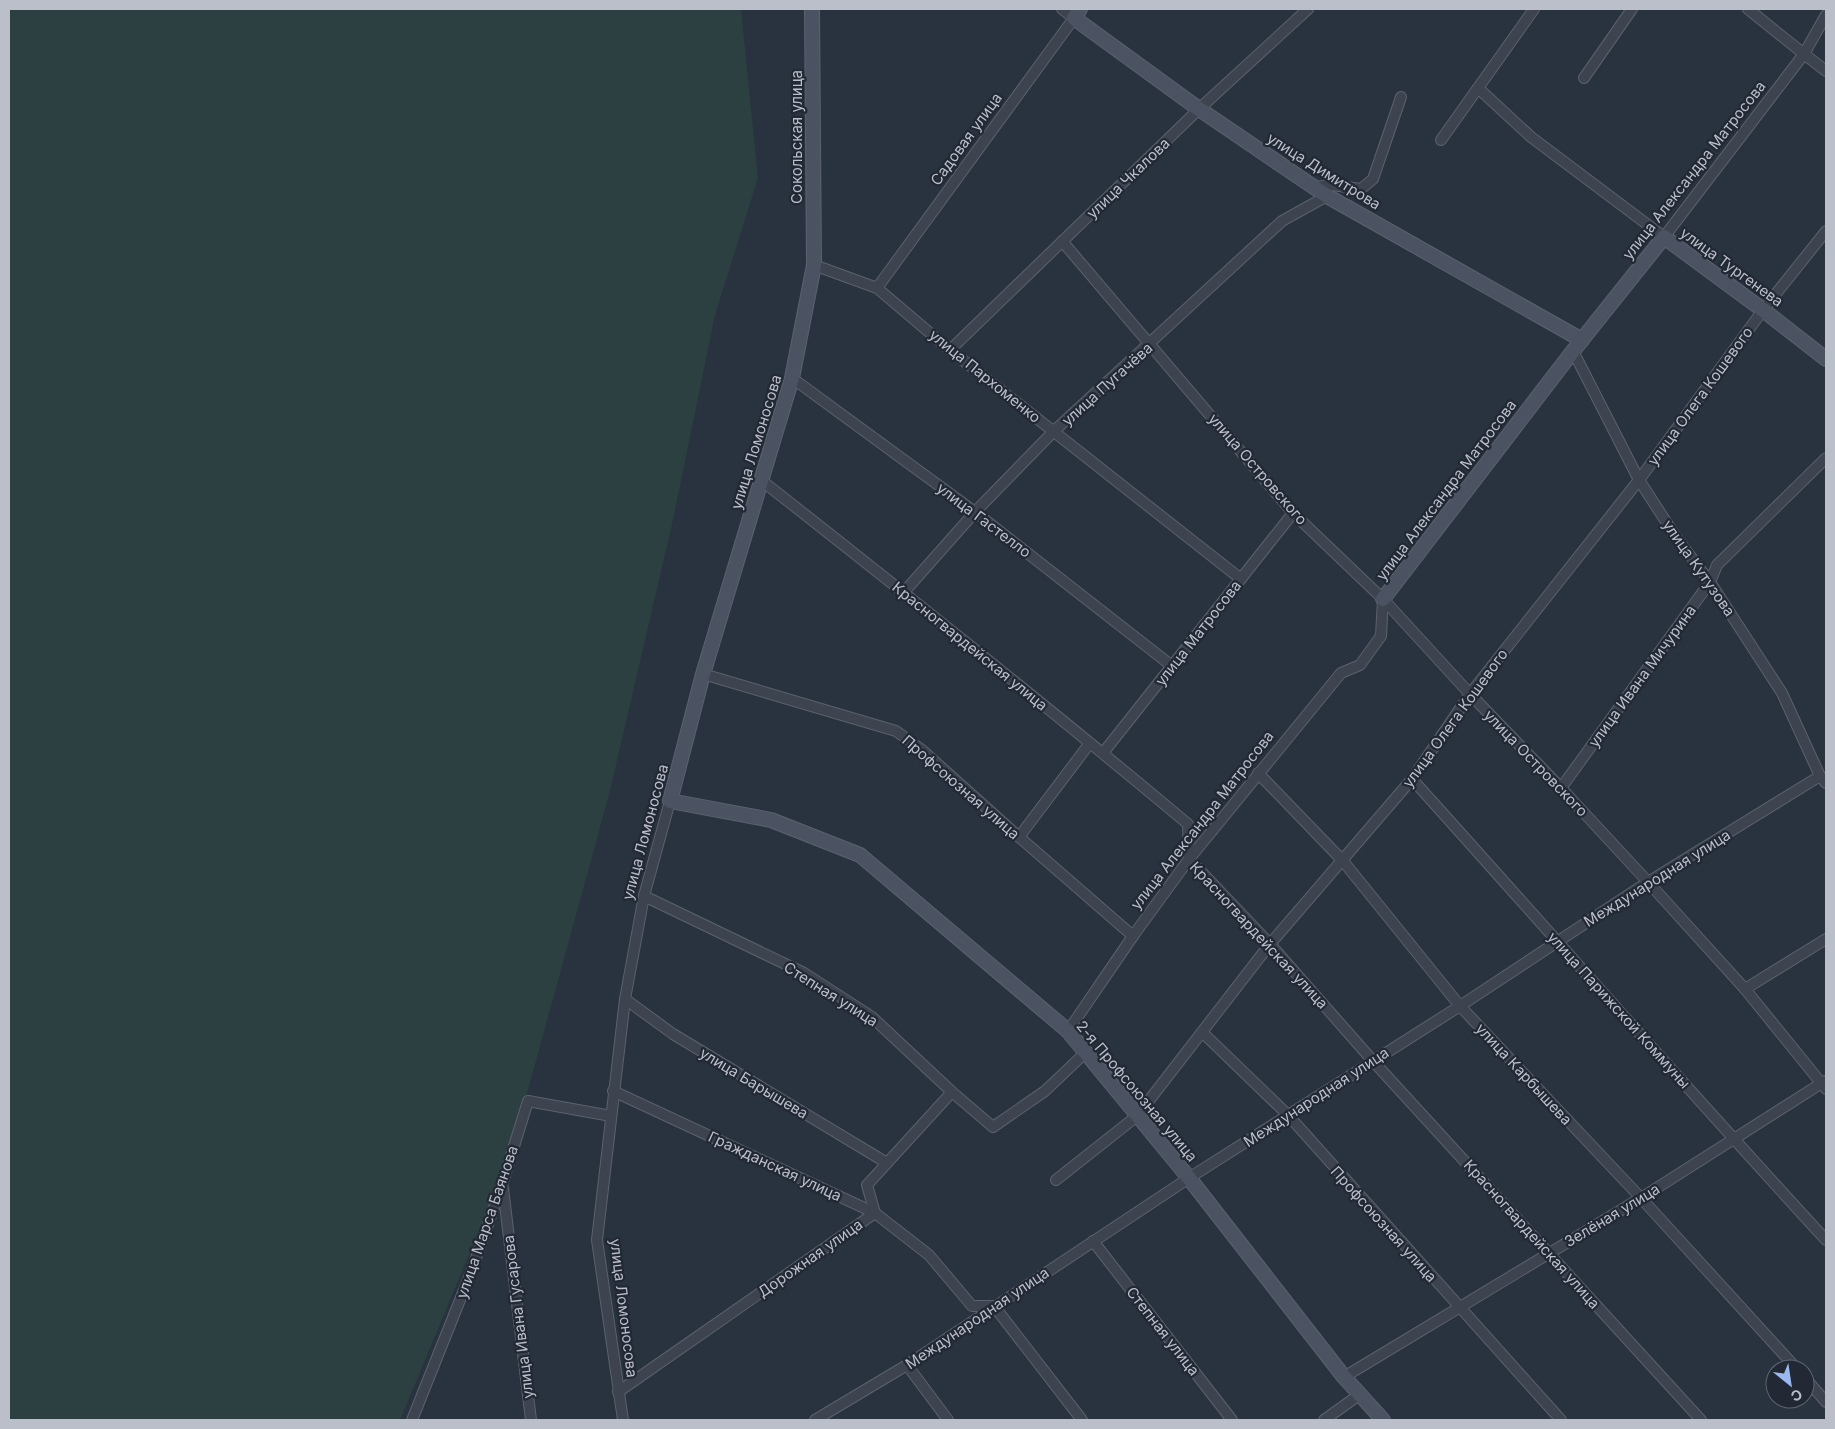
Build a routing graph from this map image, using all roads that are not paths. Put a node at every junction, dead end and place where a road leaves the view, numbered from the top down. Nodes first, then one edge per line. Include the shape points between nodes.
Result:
1 (812, 9) edge
2 (1062, 9) edge
3 (1308, 9) edge
4 (1534, 9) edge
5 (1632, 9) edge
6 (1748, 9) edge
7 (1077, 13) edge
8 (1826, 15) edge
9 (1804, 54) junction
10 (1826, 71) edge
11 (1584, 78) dead end
12 (1478, 88) junction
13 (1401, 97) dead end
14 (1199, 109) junction
15 (1441, 140) dead end
16 (1315, 187) junction
17 (1327, 196) junction
18 (1826, 231) edge
19 (1664, 237) junction
20 (1062, 240) junction
21 (814, 266) junction
22 (877, 288) junction
23 (1763, 310) junction
24 (1582, 340) junction
25 (1150, 344) junction
26 (950, 350) junction
27 (1573, 351) junction
28 (1826, 359) edge
29 (792, 378) junction
30 (1054, 431) junction
31 (1826, 458) edge
32 (761, 480) junction
33 (1639, 480) junction
34 (975, 512) junction
35 (1293, 513) junction
36 (1241, 579) junction
37 (1710, 582) junction
38 (904, 592) junction
39 (1383, 599) junction
40 (1172, 666) junction
41 (703, 674) junction
42 (1470, 694) junction
43 (1090, 743) junction
44 (1103, 753) junction
45 (1258, 774) junction
46 (1412, 779) junction
47 (1823, 780) edge
48 (1561, 788) junction
49 (670, 801) junction
50 (1019, 837) junction
51 (1189, 859) junction
52 (1342, 860) junction
53 (1648, 882) junction
54 (644, 896) junction
55 (1133, 936) junction
56 (1826, 939) edge
57 (1558, 941) junction
58 (1270, 944) junction
59 (1746, 989) junction
60 (625, 999) junction
61 (1460, 1006) junction
62 (1068, 1031) junction
63 (1202, 1032) junction
64 (1086, 1052) junction
65 (1373, 1061) junction
66 (1825, 1084) edge
67 (613, 1091) junction
68 (952, 1092) junction
69 (1288, 1115) junction
70 (611, 1116) junction
71 (1137, 1116) junction
72 (1733, 1140) junction
73 (886, 1163) junction
74 (1188, 1178) junction
75 (1056, 1180) dead end
76 (502, 1185) junction
77 (1641, 1198) junction
78 (875, 1213) junction
79 (1826, 1240) edge
80 (1093, 1241) junction
81 (1550, 1253) junction
82 (994, 1306) junction
83 (1458, 1306) junction
84 (1788, 1359) edge
85 (907, 1365) junction
86 (1344, 1376) junction
87 (1815, 1389) edge
88 (618, 1392) junction
89 (1359, 1395) junction
90 (1826, 1402) edge
91 (818, 1419) edge
92 (412, 1420) edge
93 (530, 1420) edge
94 (623, 1420) edge
95 (948, 1420) edge
96 (1082, 1420) edge
97 (1232, 1420) edge
98 (1324, 1420) edge
99 (1383, 1420) edge
100 (1561, 1420) edge
101 (1701, 1420) edge

1 - 21 street, Сокольская улица
2 - 7 street, улица Димитрова
3 - 14 street, улица Чкалова
4 - 12 street
5 - 11 street
6 - 9 street
7 - 14 street, улица Димитрова
7 - 22 street, Садовая улица
8 - 9 street, улица Александра Матросова
9 - 10 street
9 - 19 street, улица Александра Матросова
12 - 15 street
12 - 19 street, улица Тургенева via 1531,136
13 - 16 street via 1373,179 1361,189 1332,185
14 - 16 street, улица Димитрова
14 - 20 street, улица Чкалова
16 - 17 street, улица Димитрова
17 - 24 street, улица Димитрова
17 - 25 street, улица Пугачёва via 1282,221
18 - 23 street, улица Олега Кошевого
19 - 23 street, улица Тургенева
19 - 24 street, улица Александра Матросова
20 - 25 street, улица Островского
20 - 26 street, улица Чкалова
21 - 22 street, улица Пархоменко
21 - 29 street, улица Ломоносова
22 - 26 street, улица Пархоменко
23 - 28 street, улица Тургенева
23 - 33 street, улица Олега Кошевого
24 - 27 street, улица Александра Матросова
25 - 30 street, улица Пугачёва
25 - 35 street, улица Островского
26 - 30 street, улица Пархоменко
27 - 33 street, улица Кутузова
27 - 39 street, улица Александра Матросова
29 - 32 street, улица Ломоносова
29 - 34 street, улица Гастелло
30 - 34 street, улица Пугачёва
30 - 36 street, улица Пархоменко
31 - 37 street, улица Ивана Мичурина via 1717,566
32 - 38 street, Красногвардейская улица
32 - 41 street, улица Ломоносова
33 - 37 street, улица Кутузова
33 - 42 street, улица Олега Кошевого
34 - 38 street, улица Пугачёва
34 - 40 street, улица Гастелло
35 - 36 street, улица Матросова
35 - 39 street, улица Островского
36 - 40 street, улица Матросова
37 - 47 street, улица Кутузова via 1782,693
37 - 48 street, улица Ивана Мичурина
38 - 43 street, Красногвардейская улица
39 - 42 street, улица Островского
39 - 45 street, улица Александра Матросова via 1381,636 1376,643 1360,664 1341,673
40 - 44 street, улица Матросова
41 - 49 street, улица Ломоносова
41 - 50 street, Профсоюзная улица via 896,731 922,750
42 - 46 street, улица Олега Кошевого
42 - 48 street, улица Островского
43 - 44 street, Красногвардейская улица
43 - 50 street
44 - 51 street, Красногвардейская улица via 1188,824
45 - 51 street, улица Александра Матросова
45 - 52 street, улица Карбышева
46 - 52 street, улица Олега Кошевого
46 - 57 street, улица Парижской Коммуны
47 - 53 street, Международная улица
48 - 53 street, улица Островского
49 - 54 street, улица Ломоносова
49 - 62 street, 2-я Профсоюзная улица via 771,820 860,854
50 - 55 street, Профсоюзная улица
51 - 55 street, улица Александра Матросова
51 - 58 street, Красногвардейская улица
52 - 58 street, улица Олега Кошевого
52 - 61 street, улица Карбышева
53 - 57 street, Международная улица
53 - 59 street, улица Островского
54 - 60 street, улица Ломоносова
54 - 68 street, Степная улица via 812,978 872,1017
55 - 62 street, улица Александра Матросова
56 - 59 street
57 - 61 street, Международная улица
57 - 72 street, улица Парижской Коммуны
58 - 63 street, улица Олега Кошевого
58 - 65 street, Красногвардейская улица
59 - 66 street, улица Островского
60 - 67 street, улица Ломоносова
60 - 73 street, улица Барышева via 673,1034
61 - 65 street, Международная улица
61 - 77 street, улица Карбышева
62 - 64 street, 2-я Профсоюзная улица
63 - 69 street, Профсоюзная улица
63 - 71 street, улица Олега Кошевого
64 - 68 street, Степная улица via 1045,1091 993,1127
64 - 71 street, 2-я Профсоюзная улица
65 - 69 street, Международная улица
65 - 81 street, Красногвардейская улица
66 - 72 street, Зелёная улица
67 - 70 street, улица Ломоносова
67 - 78 street, Гражданская улица
68 - 73 street, Дорожная улица
69 - 74 street, Международная улица
69 - 83 street, Профсоюзная улица
70 - 76 street, улица Марса Баянова via 528,1101
70 - 88 street, улица Ломоносова via 597,1240
71 - 74 street, 2-я Профсоюзная улица
71 - 75 street, улица Олега Кошевого
72 - 77 street, Зелёная улица
72 - 79 street, улица Парижской Коммуны
73 - 78 street, Дорожная улица via 866,1185
74 - 80 street, Международная улица
74 - 86 street, 2-я Профсоюзная улица
76 - 92 street, улица Марса Баянова
76 - 93 street, улица Ивана Гусарова
77 - 81 street, Зелёная улица
77 - 84 street, улица Карбышева
78 - 82 street, Гражданская улица via 929,1256 972,1306
78 - 88 street, Дорожная улица
80 - 82 street, Международная улица
80 - 97 street, Степная улица
81 - 83 street, Зелёная улица
81 - 101 street, Красногвардейская улица
82 - 85 street, Международная улица
82 - 96 street
83 - 86 street, Зелёная улица
83 - 100 street, Профсоюзная улица
85 - 91 street, Международная улица
85 - 95 street
86 - 89 street, 2-я Профсоюзная улица
87 - 90 street
88 - 94 street, улица Ломоносова
89 - 98 street
89 - 99 street, 2-я Профсоюзная улица

